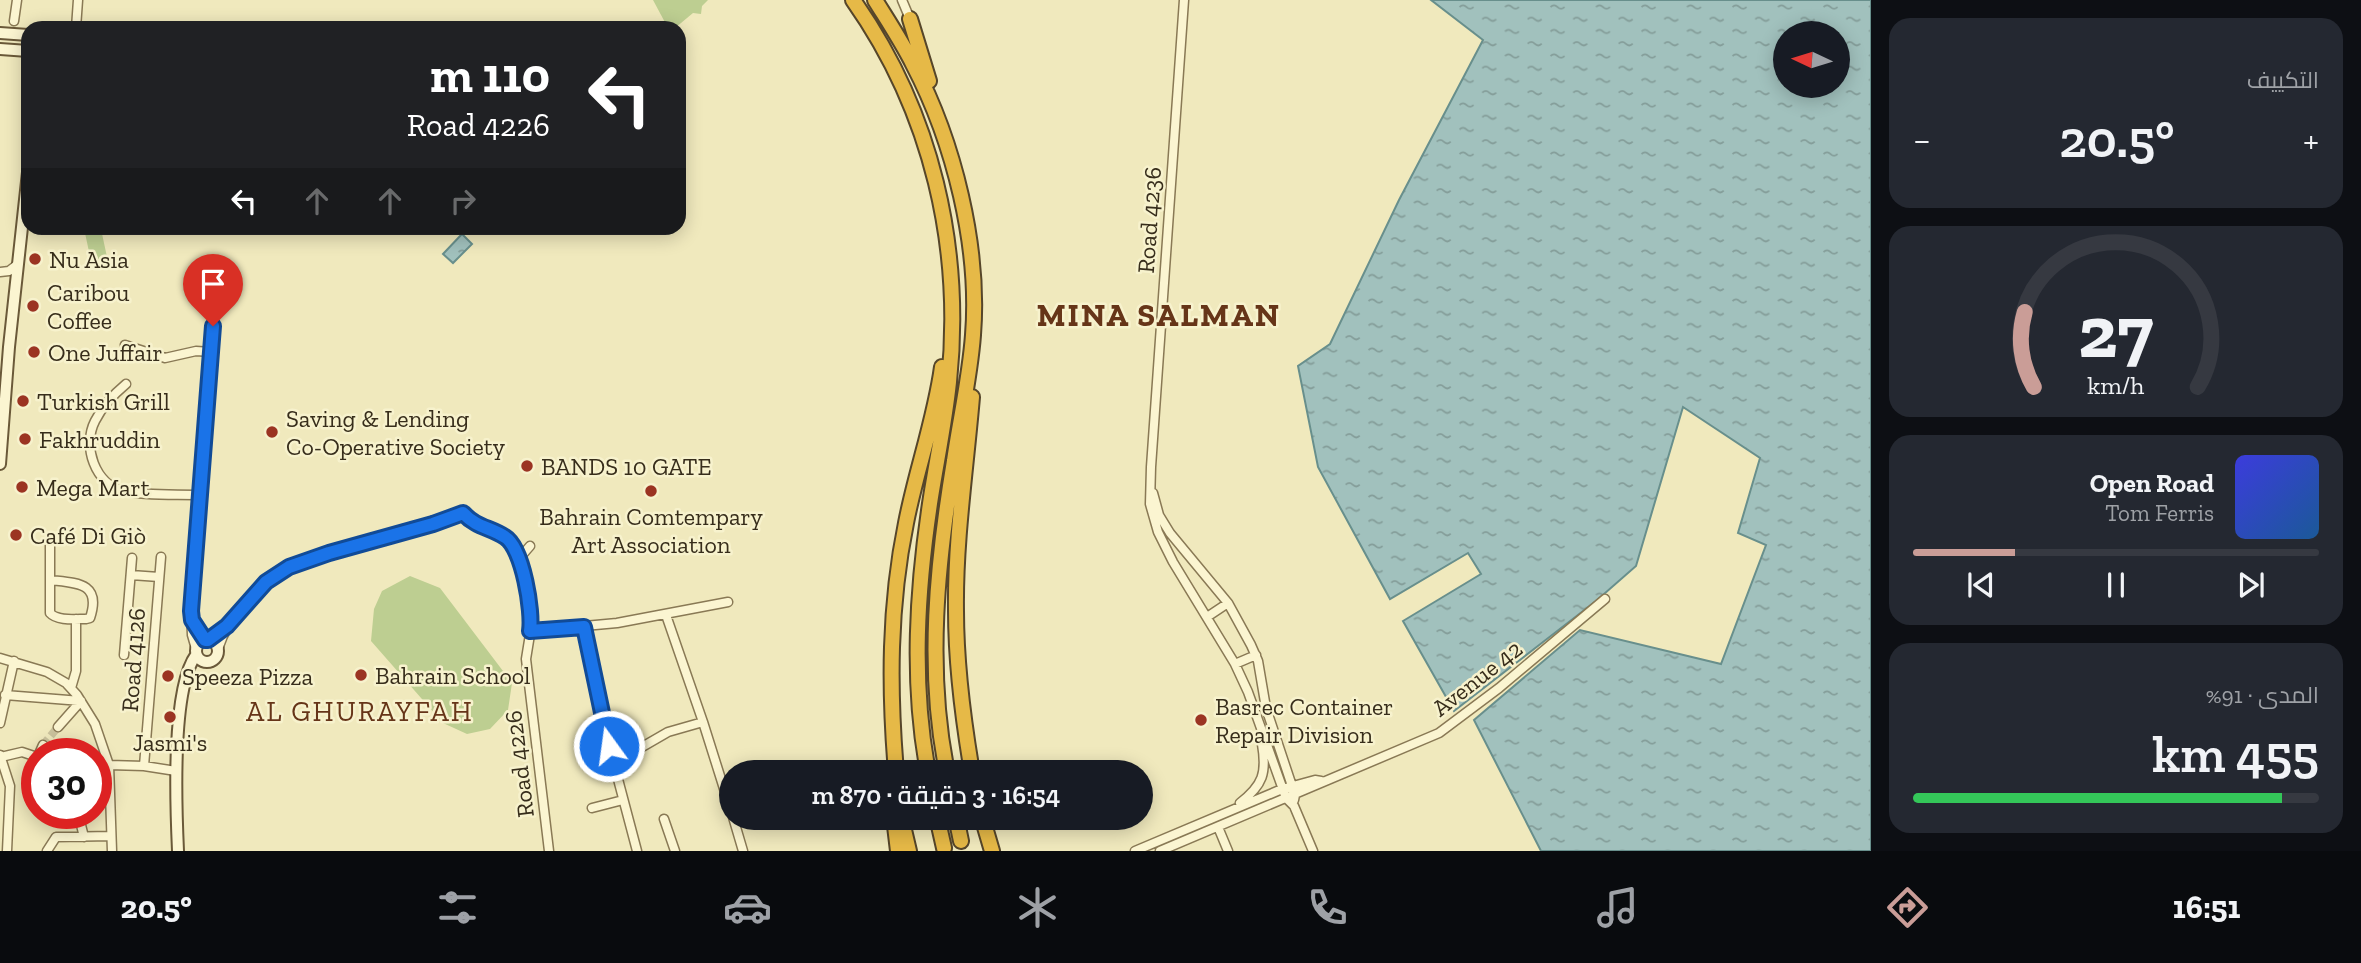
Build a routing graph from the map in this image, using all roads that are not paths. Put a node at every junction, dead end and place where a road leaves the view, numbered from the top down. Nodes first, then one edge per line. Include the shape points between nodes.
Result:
1 (17, 0) edge
2 (78, 0) edge
3 (853, 0) edge
4 (875, 0) edge
5 (901, 0) edge
6 (1184, 0) edge
7 (909, 19) joint
8 (14, 21) dead end
9 (75, 21) edge
10 (0, 33) edge
11 (21, 34) edge
12 (0, 49) edge
13 (14, 50) junction
14 (21, 50) edge
15 (21, 55) edge
16 (934, 110) junction
17 (21, 235) edge
18 (18, 264) junction
19 (0, 272) edge
20 (216, 275) dead end
21 (953, 307) junction
22 (973, 336) junction
23 (125, 345) dead end
24 (211, 352) junction
25 (4, 353) edge
26 (126, 384) dead end
27 (0, 464) edge
28 (1150, 484) junction
29 (200, 495) junction
30 (50, 541) dead end
31 (530, 545) dead end
32 (161, 557) dead end
33 (132, 558) dead end
34 (520, 567) junction
35 (131, 575) junction
36 (159, 577) junction
37 (50, 580) junction
38 (1605, 599) dead end
39 (728, 602) dead end
40 (1228, 603) junction
41 (666, 615) junction
42 (1207, 617) junction
43 (76, 619) junction
44 (192, 620) junction
45 (227, 626) junction
46 (584, 627) junction
47 (530, 631) junction
48 (206, 640) junction
49 (218, 649) junction
50 (124, 655) dead end
51 (199, 655) junction
52 (1256, 655) junction
53 (0, 657) edge
54 (14, 661) junction
55 (1235, 664) junction
56 (71, 688) junction
57 (5, 695) junction
58 (81, 701) junction
59 (703, 722) junction
60 (0, 723) edge
61 (58, 727) tunnel mouth
62 (1260, 728) junction
63 (100, 738) edge
64 (21, 752) edge
65 (1, 756) edge
66 (895, 760) edge
67 (926, 760) edge
68 (946, 760) edge
69 (970, 760) edge
70 (613, 761) junction
71 (112, 765) edge
72 (144, 766) junction
73 (176, 771) junction
74 (719, 774) edge
75 (1289, 792) junction
76 (623, 800) junction
77 (592, 808) dead end
78 (1230, 810) junction
79 (5, 814) edge
80 (664, 819) dead end
81 (1218, 827) junction
82 (82, 829) edge
83 (110, 829) edge
84 (736, 830) edge
85 (896, 830) edge
86 (904, 830) edge
87 (940, 830) edge
88 (959, 830) edge
89 (984, 830) edge
90 (110, 836) junction
91 (85, 837) junction
92 (961, 841) dead end
93 (944, 848) dead end
94 (1140, 850) edge
95 (7, 851) edge
96 (47, 851) edge
97 (112, 851) edge
98 (178, 851) edge
99 (549, 851) edge
100 (637, 851) edge
101 (675, 851) edge
102 (743, 851) edge
103 (898, 851) edge
104 (909, 851) edge
105 (986, 851) edge
106 (1160, 851) edge
107 (1228, 851) edge
108 (1313, 851) edge

1 - 8 street
2 - 9 street
3 - 21 highway via 896,70 920,127 942,205
4 - 16 highway via 914,65
5 - 7 street
6 - 28 street, Road 4236
7 - 16 highway
10 - 11 street
12 - 13 street
13 - 14 street
13 - 15 street
16 - 22 highway via 962,202 973,282
17 - 18 street
18 - 19 street
18 - 25 street
20 - 24 street
21 - 66 highway via 906,520 894,597 891,686
21 - 67 highway via 949,379 918,623
22 - 68 highway via 937,587 936,666
22 - 69 highway via 956,608 958,676
23 - 24 street via 165,358
24 - 29 street
25 - 27 street
26 - 29 street via 93,423 89,450 100,474 123,491
28 - 40 street, Road 4236 via 1170,533
28 - 42 street, Road 4236 via 1151,513 1158,532
29 - 44 street
30 - 37 street
31 - 34 street
32 - 36 street, Road 4126
33 - 35 street
34 - 45 street, Road 4226 via 506,537 475,525 463,513 289,567 266,582
34 - 47 street, Road 4226 via 529,596
35 - 36 street
35 - 50 street
36 - 72 street, Road 4126
37 - 43 street via 51,615
37 - 43 street via 77,583 89,590 91,616
38 - 75 street, Avenue 42 via 1446,729
39 - 41 street
40 - 42 street
40 - 52 street, Road 4236
41 - 46 street
41 - 59 street
42 - 55 street, Road 4236
43 - 56 street via 76,671
44 - 48 street
44 - 51 street
45 - 48 street
45 - 49 street
46 - 47 street
46 - 70 street
47 - 99 street, Road 4226 via 526,659
48 - 49 street
48 - 51 street via 200,642
49 - 51 street via 215,658
51 - 73 street via 185,684
52 - 55 street
52 - 75 street, Road 4236
53 - 54 street
54 - 56 street via 47,672
54 - 57 street
55 - 62 street, Road 4236
56 - 58 street
57 - 58 street
57 - 60 street
58 - 61 street
58 - 63 street
59 - 70 street via 668,732
59 - 74 street
62 - 75 street, Road 4236
62 - 78 street via 1265,760 1262,780
64 - 65 street
65 - 79 street via 10,786
70 - 76 street
71 - 72 street
72 - 73 street
73 - 98 street
75 - 78 street, Avenue 42
75 - 81 street, Avenue 42
75 - 108 street
76 - 77 street
76 - 100 street
78 - 94 street, Avenue 42
79 - 95 street
80 - 101 street
81 - 106 street, Avenue 42
81 - 107 street
82 - 91 street
83 - 90 street
84 - 102 street
85 - 103 highway
86 - 104 highway
87 - 93 highway
88 - 92 highway
89 - 105 highway
90 - 91 street
90 - 97 street
91 - 96 street via 56,837

